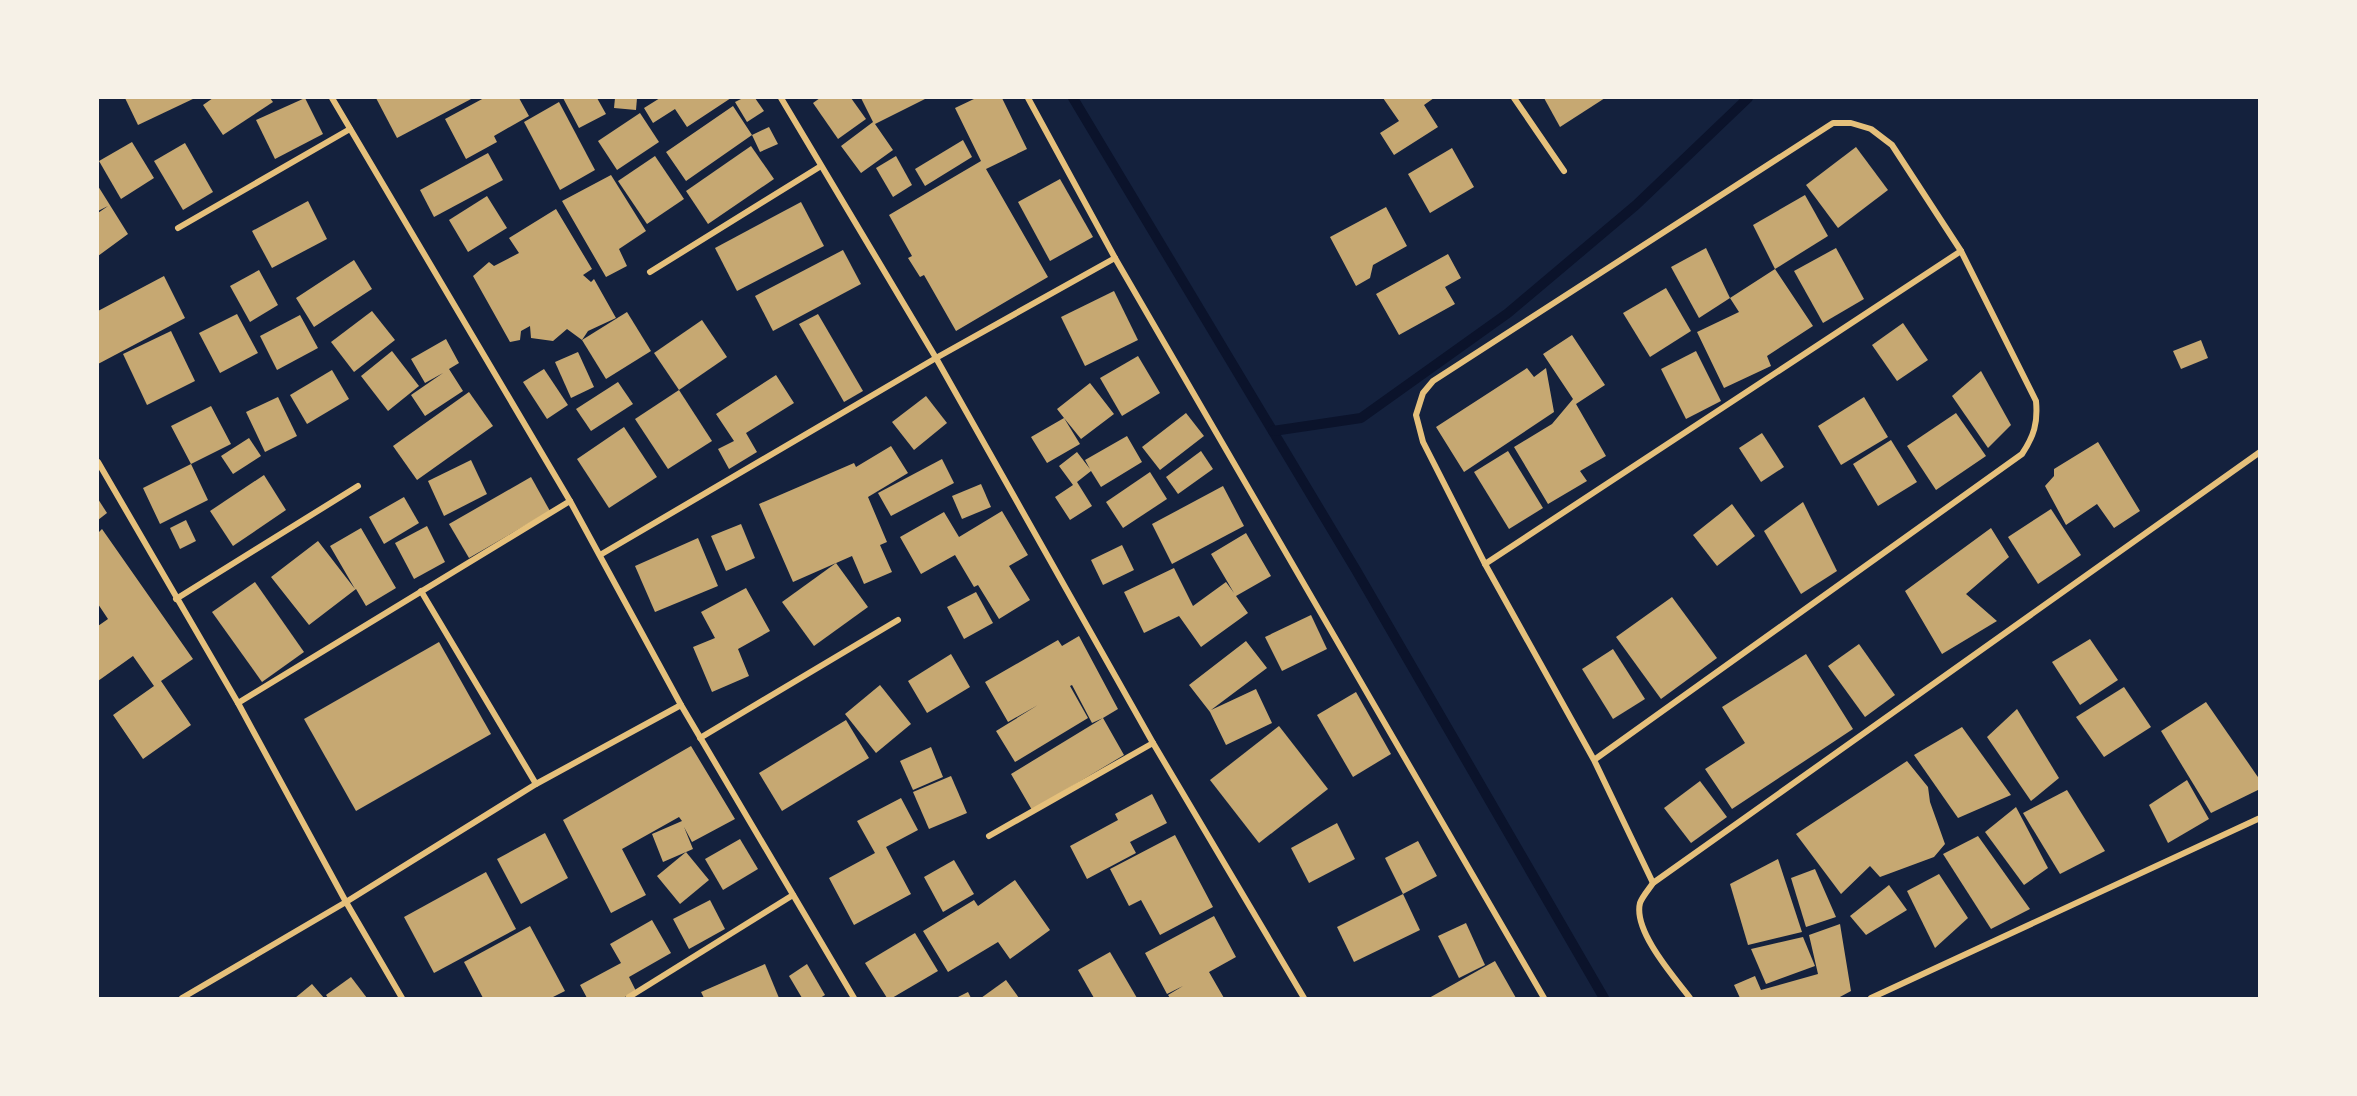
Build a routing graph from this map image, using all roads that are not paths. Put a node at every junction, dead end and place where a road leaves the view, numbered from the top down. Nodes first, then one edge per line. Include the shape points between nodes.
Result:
1 (333, 98) edge
2 (781, 98) edge
3 (1028, 98) edge
4 (1514, 98) edge
5 (350, 129) junction
6 (821, 165) junction
7 (1564, 171) dead end
8 (178, 228) dead end
9 (1961, 252) junction
10 (1115, 258) junction
11 (650, 272) dead end
12 (936, 358) junction
13 (2259, 452) edge
14 (98, 462) edge
15 (358, 486) dead end
16 (570, 501) junction
17 (600, 555) junction
18 (1485, 564) junction
19 (421, 591) junction
20 (176, 599) junction
21 (898, 620) dead end
22 (238, 703) junction
23 (681, 705) junction
24 (700, 738) junction
25 (1153, 743) junction
26 (1594, 760) junction
27 (536, 784) junction
28 (2259, 818) edge
29 (990, 836) dead end
30 (1653, 883) junction
31 (793, 895) junction
32 (346, 902) junction
33 (629, 997) dead end
34 (182, 999) edge
35 (402, 999) edge
36 (854, 999) edge
37 (1304, 999) edge
38 (1544, 999) edge
39 (1690, 999) edge
40 (1871, 999) edge

1 - 5 street
2 - 6 street
3 - 10 street
4 - 7 street
5 - 8 street
5 - 16 street
6 - 11 street
6 - 12 street
9 - 18 street
9 - 18 street via 1892,145 1871,129 1833,123 1473,354 1433,381 1423,393 1416,415 1423,442
9 - 26 street via 2036,401 2034,436 2022,454
10 - 12 street
10 - 38 street
12 - 17 street
12 - 25 street
13 - 30 street
14 - 20 street
15 - 20 street
16 - 17 street
16 - 19 street
17 - 23 street
18 - 26 street
19 - 22 street
19 - 27 street
20 - 22 street
21 - 24 street
22 - 32 street
23 - 24 street
23 - 27 street
24 - 31 street
25 - 29 street
25 - 37 street
26 - 30 street
27 - 32 street
28 - 40 street
30 - 39 street via 1641,903 1640,921 1650,944
31 - 33 street
31 - 36 street
32 - 34 street
32 - 35 street

